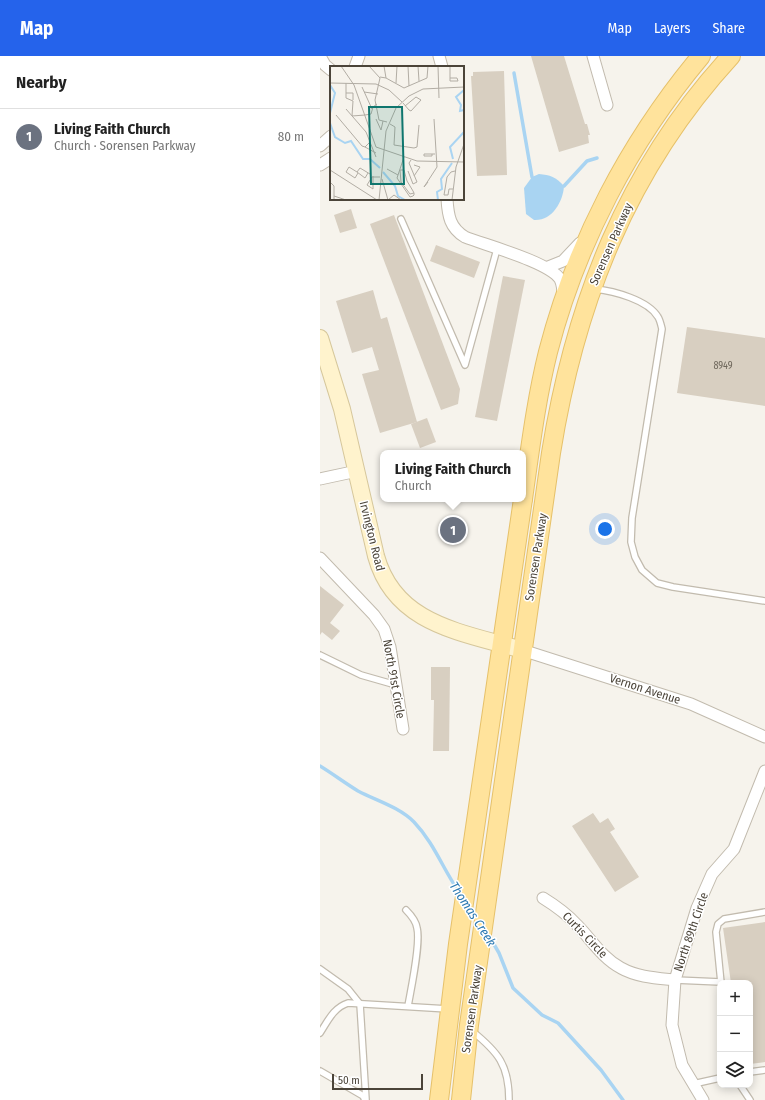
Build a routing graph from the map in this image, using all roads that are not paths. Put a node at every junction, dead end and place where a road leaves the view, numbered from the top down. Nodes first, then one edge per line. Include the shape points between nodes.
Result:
1 (320, 56) edge
2 (359, 56) edge
3 (440, 56) edge
4 (593, 56) edge
5 (701, 56) edge
6 (731, 56) edge
7 (355, 66) edge
8 (442, 66) edge
9 (330, 69) edge
10 (607, 105) dead end
11 (330, 137) edge
12 (320, 146) edge
13 (330, 159) edge
14 (320, 165) edge
15 (447, 200) edge
16 (401, 219) dead end
17 (590, 231) junction
18 (496, 249) junction
19 (548, 267) junction
20 (591, 288) junction
21 (562, 305) junction
22 (320, 338) edge
23 (357, 471) junction
24 (320, 479) edge
25 (526, 480) edge
26 (523, 502) edge
27 (320, 558) edge
28 (765, 601) edge
29 (502, 644) junction
30 (522, 650) junction
31 (320, 655) edge
32 (396, 685) junction
33 (403, 729) dead end
34 (765, 737) edge
35 (765, 771) edge
36 (543, 898) dead end
37 (406, 910) dead end
38 (765, 912) edge
39 (320, 969) edge
40 (674, 980) junction
41 (721, 980) edge
42 (717, 983) edge
43 (360, 1004) junction
44 (408, 1006) junction
45 (449, 1009) junction
46 (468, 1029) junction
47 (320, 1033) edge
48 (765, 1070) edge
49 (320, 1071) edge
50 (753, 1072) edge
51 (717, 1079) edge
52 (693, 1084) junction
53 (742, 1088) edge
54 (364, 1099) edge
55 (439, 1100) edge
56 (460, 1100) edge
57 (509, 1100) edge
58 (703, 1100) edge
59 (750, 1100) edge

1 - 9 street
2 - 7 street
3 - 8 street
4 - 10 street
5 - 17 main road, Sorensen Parkway via 647,128 618,175
6 - 20 main road, Sorensen Parkway via 683,114 653,161 624,211
11 - 12 street
13 - 14 street
15 - 18 street via 449,219 458,233
16 - 18 lane via 465,365
17 - 19 street via 569,256
17 - 21 main road, Sorensen Parkway
18 - 19 street
19 - 21 street via 559,278 563,287
20 - 28 lane via 633,298 658,316 662,328 632,518 631,542 642,570 657,583 672,587
20 - 30 main road, Sorensen Parkway via 576,335 556,419
21 - 25 main road, Sorensen Parkway via 542,378
22 - 23 street, Irvington Road via 334,380
23 - 24 street
23 - 29 street, Irvington Road via 380,572 390,590 407,607 430,621
26 - 29 main road, Sorensen Parkway
27 - 32 street, North 91st Circle via 384,629 390,647
29 - 30 street, Irvington Road
29 - 45 main road, Sorensen Parkway
30 - 34 street, Vernon Avenue via 691,704
30 - 46 main road, Sorensen Parkway
31 - 32 lane via 361,675
32 - 33 street, North 91st Circle
35 - 40 street, North 89th Circle via 734,849 712,874 697,908
36 - 40 street, Curtis Circle via 577,924 600,952 620,968 641,976
37 - 44 lane via 418,928
38 - 41 lane via 724,919 718,924 716,932
39 - 43 lane via 348,989
40 - 42 lane
40 - 52 street, North 89th Circle via 672,1025 682,1065
43 - 44 lane
43 - 47 lane via 348,1003 340,1006 333,1012
43 - 54 lane
44 - 45 lane
45 - 55 main road, Sorensen Parkway
46 - 56 main road, Sorensen Parkway
46 - 57 lane via 491,1046 505,1066
48 - 50 lane
49 - 54 lane
51 - 52 lane
52 - 58 street, North 89th Circle
53 - 59 lane

